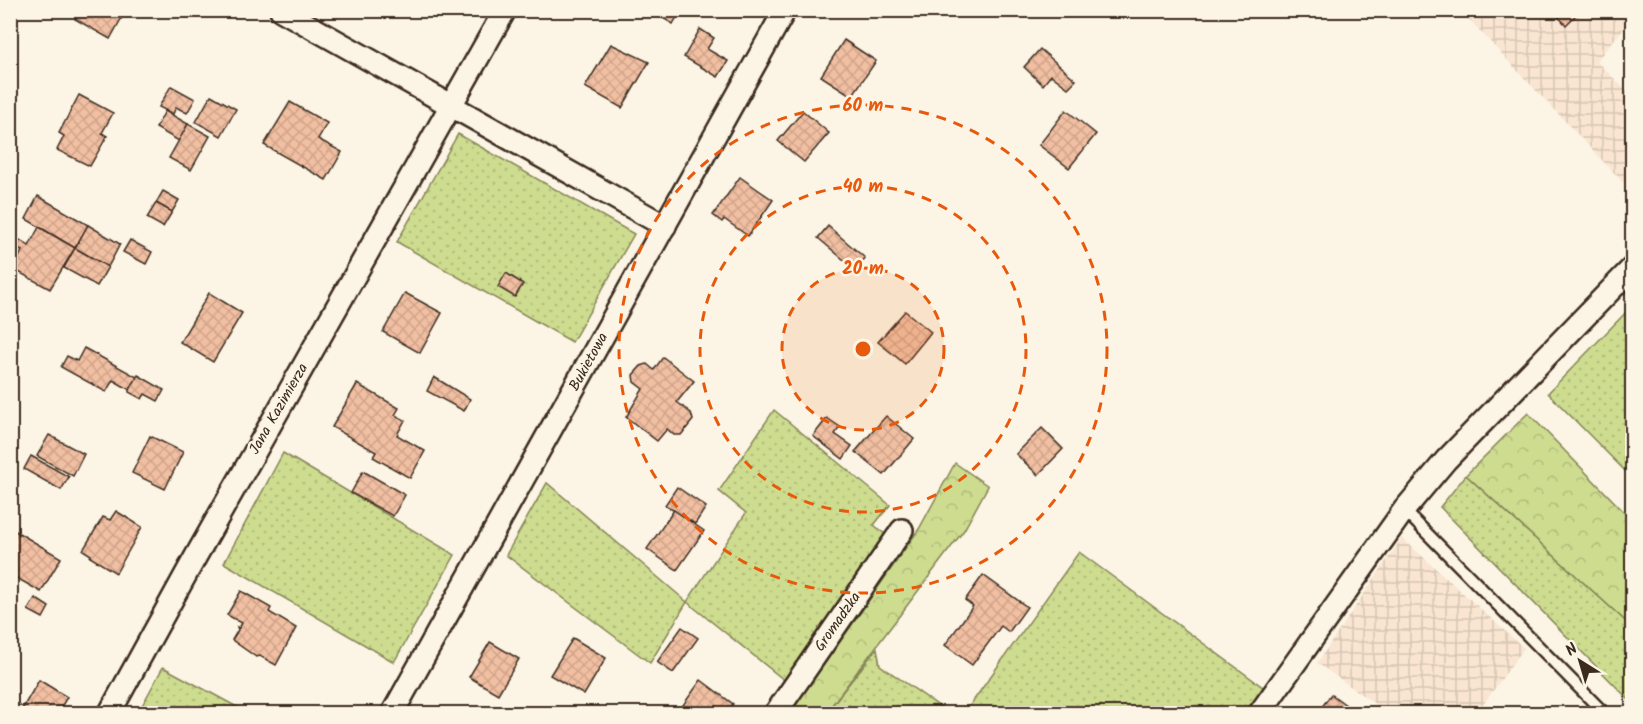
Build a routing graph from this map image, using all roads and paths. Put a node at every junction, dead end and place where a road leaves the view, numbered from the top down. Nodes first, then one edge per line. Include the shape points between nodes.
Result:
1 (13, 10) edge
2 (281, 10) edge
3 (505, 10) edge
4 (785, 10) edge
5 (10, 15) edge
6 (451, 106) junction
7 (665, 226) junction
8 (1632, 268) edge
9 (1404, 510) junction
10 (902, 530) dead end
11 (110, 714) edge
12 (392, 714) edge
13 (775, 714) edge
14 (1259, 714) edge
15 (1605, 714) edge

1 - 5 path
2 - 6 street
3 - 6 street, Jana Kazimierza
4 - 7 street, Bukietowa
6 - 7 street
6 - 11 street, Jana Kazimierza
7 - 12 street, Bukietowa
8 - 9 street via 1446,460
9 - 14 street
9 - 15 lane
10 - 13 street, Gromadzka

